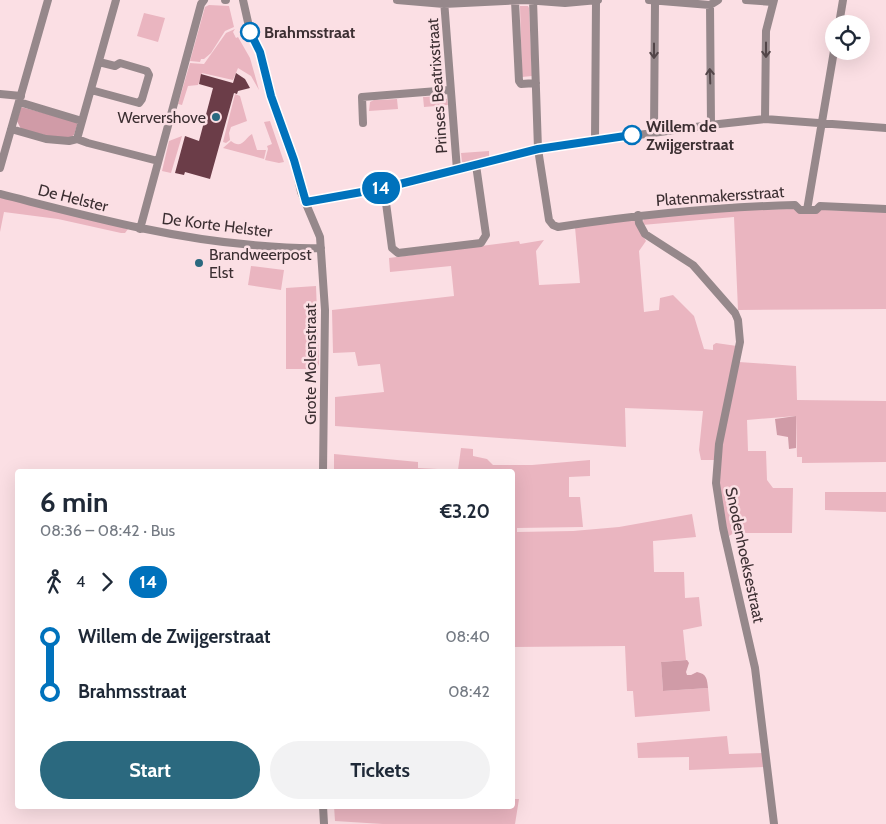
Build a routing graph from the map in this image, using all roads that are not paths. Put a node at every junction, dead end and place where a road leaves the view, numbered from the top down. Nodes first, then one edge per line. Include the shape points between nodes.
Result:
1 (48, 0) edge
2 (116, 0) edge
3 (204, 0) edge
4 (243, 0) edge
5 (398, 0) edge
6 (533, 0) edge
7 (597, 0) edge
8 (718, 0) edge
9 (746, 0) edge
10 (843, 0) edge
11 (515, 1) edge
12 (652, 1) edge
13 (774, 1) edge
14 (444, 2) edge
15 (710, 5) junction
16 (840, 15) edge
17 (833, 60) edge
18 (99, 62) junction
19 (536, 83) junction
20 (91, 90) junction
21 (450, 90) junction
22 (1, 94) edge
23 (20, 99) junction
24 (0, 103) edge
25 (766, 119) junction
26 (82, 121) junction
27 (363, 123) dead end
28 (711, 124) junction
29 (822, 124) junction
30 (886, 128) edge
31 (12, 129) junction
32 (654, 132) junction
33 (77, 139) junction
34 (595, 140) junction
35 (538, 149) junction
36 (158, 161) junction
37 (476, 165) junction
38 (0, 168) edge
39 (457, 170) junction
40 (384, 188) junction
41 (0, 194) edge
42 (306, 202) junction
43 (807, 210) junction
44 (886, 210) edge
45 (638, 215) junction
46 (140, 229) junction
47 (321, 248) junction
48 (323, 469) edge
49 (323, 809) edge
50 (324, 824) edge
51 (774, 824) edge

1 - 23 street
2 - 18 street
3 - 36 street
4 - 42 street, Grote Molenstraat via 250,32 260,52
5 - 14 street
6 - 7 street via 565,3
6 - 11 street
6 - 19 street
7 - 34 street
8 - 15 street
9 - 13 street
10 - 16 street
11 - 14 street
11 - 19 street via 519,80 521,84
12 - 15 street
12 -> 32 street
13 -> 25 street via 766,31
14 - 21 street, Prinses Beatrixstraat
28 -> 15 street
17 - 29 street
18 - 20 street
18 - 20 street via 147,71 149,75 142,100 139,103
19 - 35 street
20 - 26 street
21 - 27 street via 362,97
21 - 39 street, Prinses Beatrixstraat
22 - 23 street
22 - 24 street
23 - 26 street
23 - 31 street
25 - 28 street
25 - 29 street
26 - 33 street
28 - 32 street
29 - 30 street
29 - 43 street
31 - 33 street via 46,139
31 - 38 street
32 - 34 street
33 - 36 street
34 - 35 street
35 - 37 street
35 - 45 street, Platenmakersstraat via 549,220 553,225 558,227
36 - 46 street
37 - 39 street
37 - 40 street via 486,234 481,243 398,253 392,248
39 - 40 street
40 - 42 street
41 - 46 street, De Helster
42 - 47 street, Grote Molenstraat
43 - 44 street, Platenmakersstraat via 816,210 820,206
43 - 45 street, Platenmakersstraat via 800,210 795,205 743,206
45 - 51 street, Snodenhoeksestraat via 645,234 693,265 738,320 740,342 719,444 716,482 723,528 755,668
46 - 47 street, De Korte Helster via 218,242
47 - 48 street, Grote Molenstraat via 325,310
49 - 50 street

